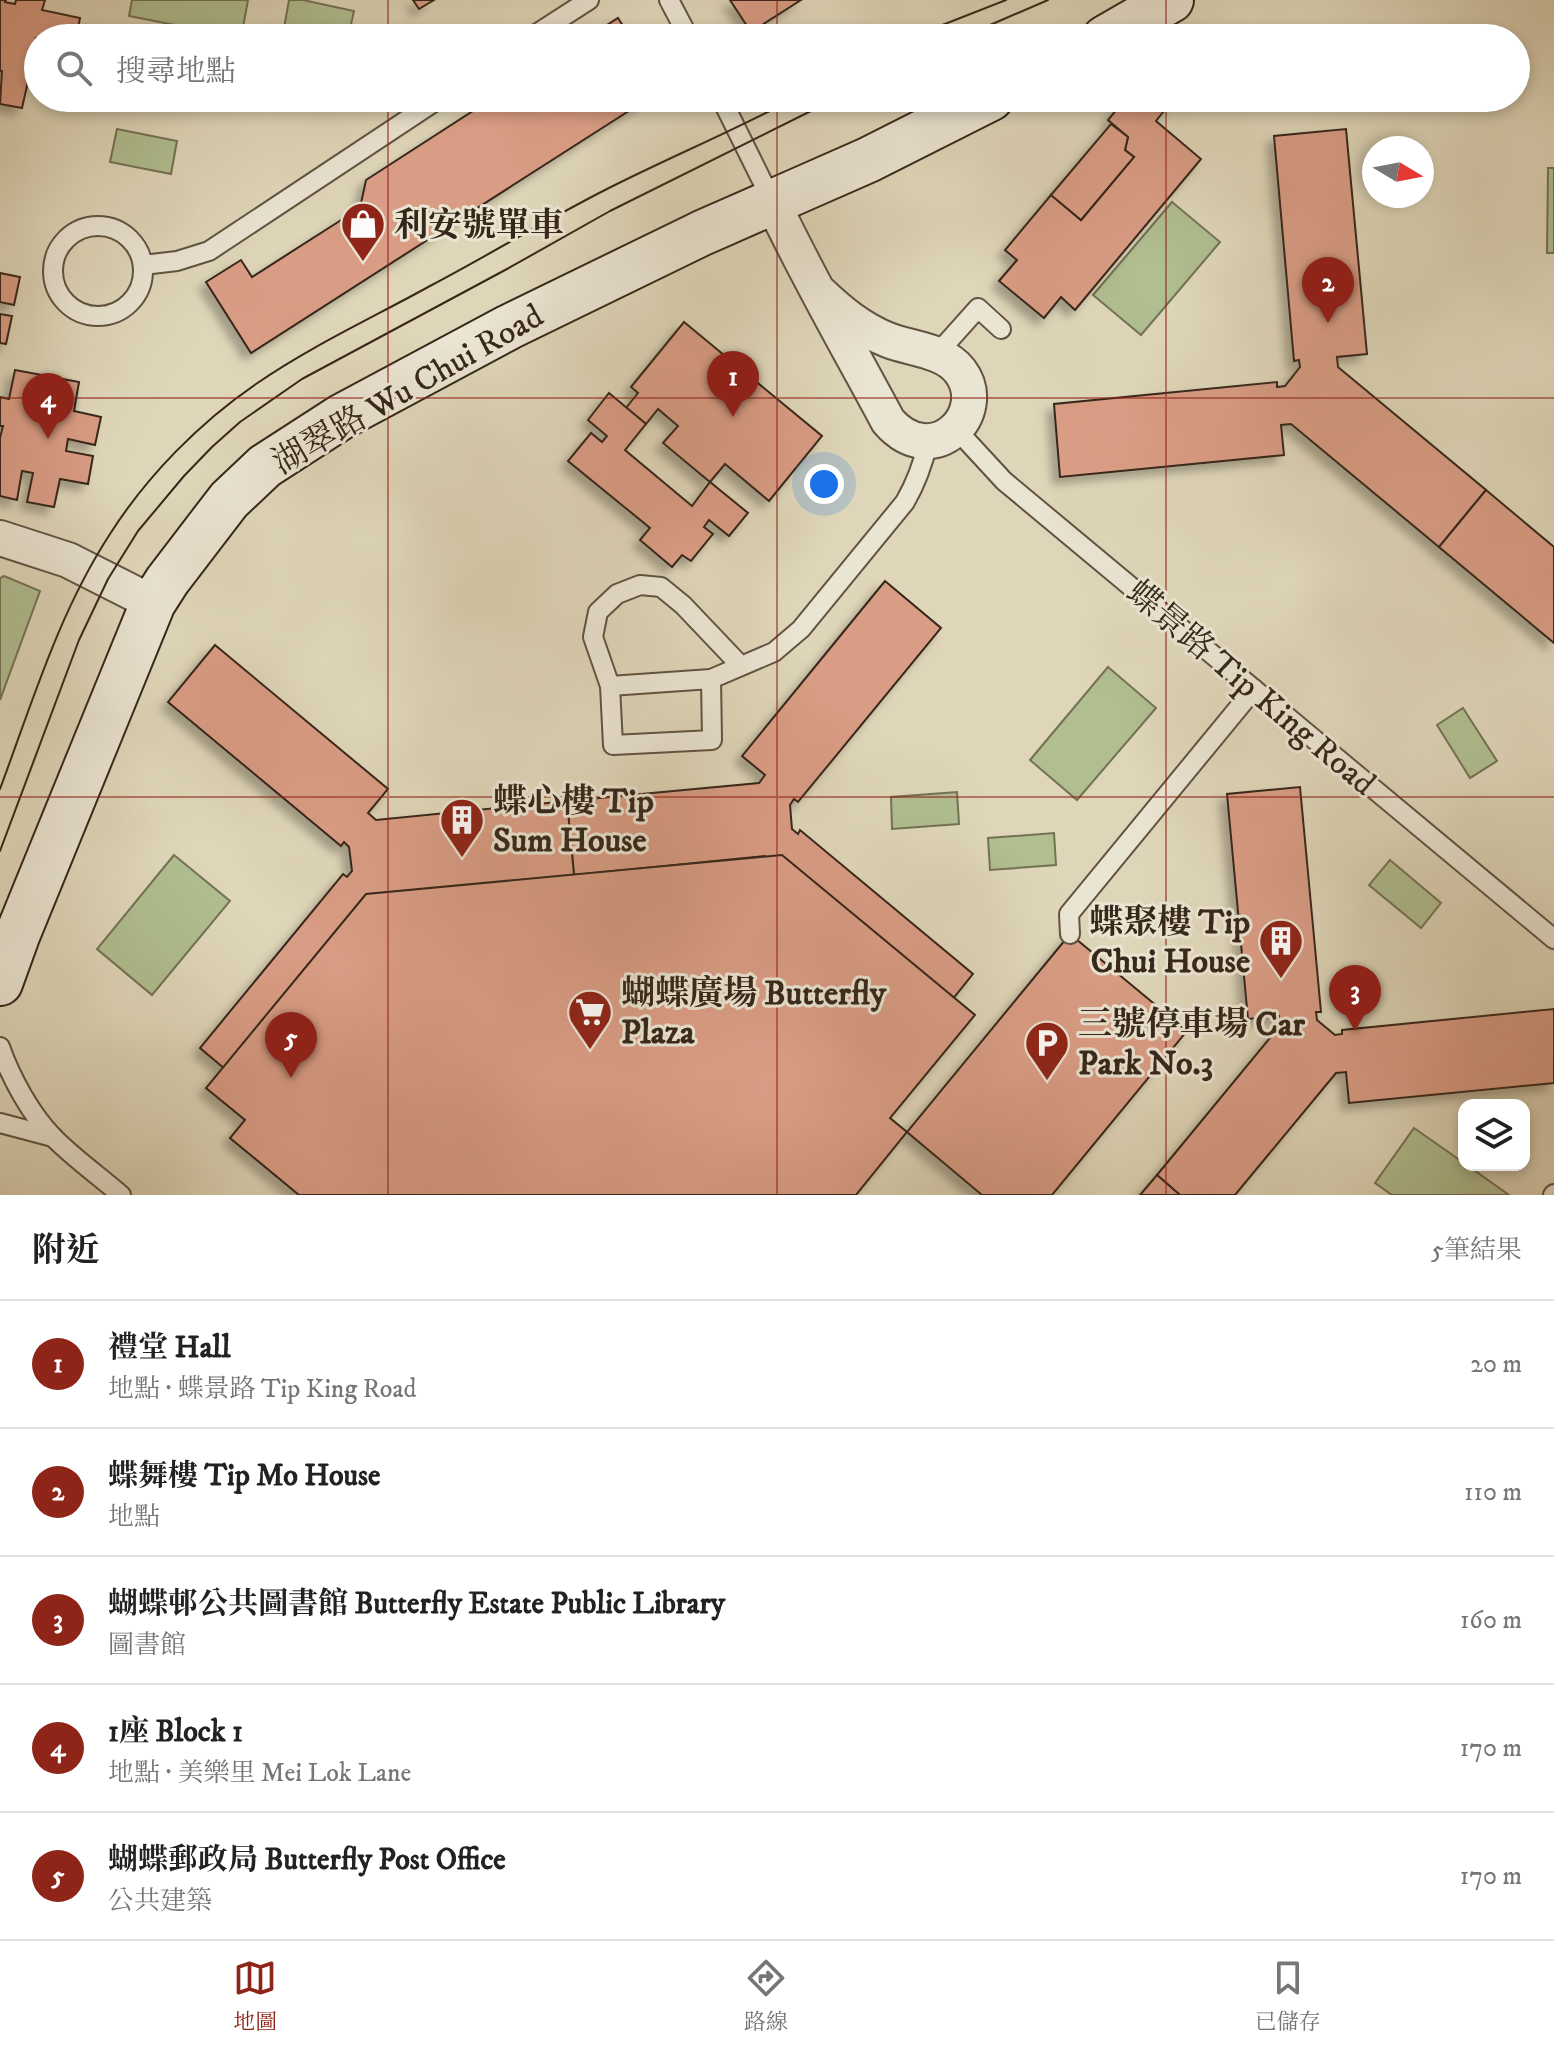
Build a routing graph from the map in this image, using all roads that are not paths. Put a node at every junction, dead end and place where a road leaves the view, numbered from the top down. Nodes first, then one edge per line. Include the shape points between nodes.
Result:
1 (589, 0) edge
2 (669, 0) edge
3 (1171, 0) edge
4 (552, 24) edge
5 (682, 24) edge
6 (1129, 24) edge
7 (419, 112) edge
8 (728, 112) edge
9 (963, 112) edge
10 (772, 201) junction
11 (143, 265) junction
12 (818, 291) junction
13 (1001, 329) dead end
14 (936, 355) junction
15 (942, 436) junction
16 (0, 538) edge
17 (153, 603) junction
18 (741, 666) junction
19 (711, 679) junction
20 (610, 686) junction
21 (1254, 689) junction
22 (1070, 934) dead end
23 (1554, 939) edge
24 (0, 983) edge
25 (0, 1047) edge
26 (0, 1123) edge
27 (53, 1137) junction
28 (121, 1195) edge

1 - 4 lane
2 - 5 lane
3 - 6 street
7 - 11 lane via 209,251
8 - 10 lane
9 - 10 street, 湖翠路 Wu Chui Road
10 - 12 street, 蝶景路 Tip King Road
10 - 17 street, 湖翠路 Wu Chui Road via 509,327 341,417 265,466 229,500
11 - 11 lane via 143,280 127,307 98,317 69,306 54,280 53,266 65,240 91,226 119,230 131,239
12 - 14 street, 蝶景路 Tip King Road via 861,327
12 - 15 street, 蝶景路 Tip King Road via 898,433 912,440
13 - 14 lane via 978,308
14 - 15 street, 蝶景路 Tip King Road via 961,372 969,402 965,417
15 - 18 lane via 905,502 801,629 774,652
15 - 21 lane, 蝶景路 Tip King Road via 1004,481
16 - 17 street via 68,560
17 - 24 street, 湖翠路 Wu Chui Road
18 - 19 lane
18 - 20 lane via 661,587 640,585 617,594 598,612 593,637
19 - 20 lane
19 - 20 lane via 712,740 613,745
21 - 22 lane via 1069,914
21 - 23 lane, 蝶景路 Tip King Road
25 - 27 lane via 25,1099
26 - 27 lane
27 - 28 lane

